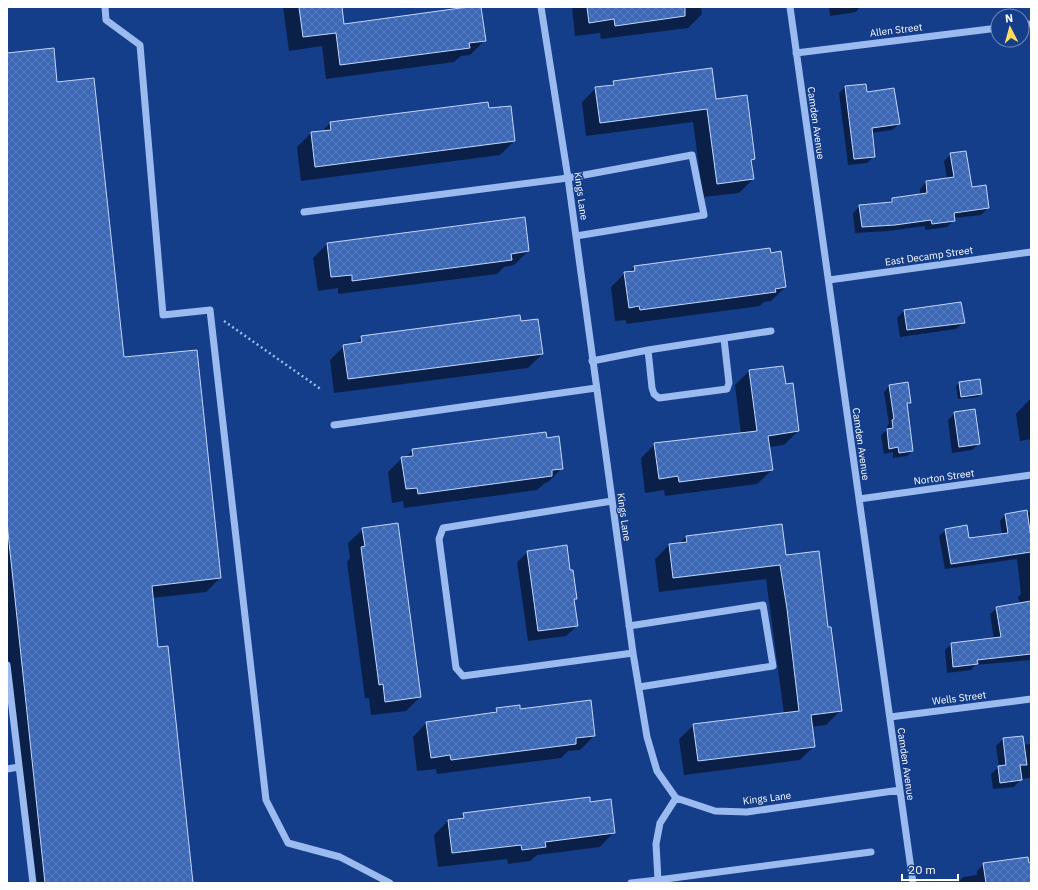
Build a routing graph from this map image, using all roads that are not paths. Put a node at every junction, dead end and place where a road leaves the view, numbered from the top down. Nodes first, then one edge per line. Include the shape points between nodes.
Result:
1 (105, 7) edge
2 (541, 7) edge
3 (790, 7) edge
4 (990, 29) edge
5 (796, 53) junction
6 (568, 178) junction
7 (304, 212) dead end
8 (576, 236) junction
9 (1031, 252) edge
10 (829, 280) junction
11 (771, 332) dead end
12 (724, 339) junction
13 (648, 350) junction
14 (592, 361) junction
15 (596, 388) junction
16 (334, 425) dead end
17 (1031, 475) edge
18 (859, 499) junction
19 (612, 502) junction
20 (629, 626) junction
21 (633, 653) junction
22 (7, 665) edge
23 (639, 687) junction
24 (1031, 699) edge
25 (890, 717) junction
26 (19, 767) junction
27 (7, 769) edge
28 (900, 790) junction
29 (676, 798) junction
30 (871, 852) dead end
31 (658, 880) junction
32 (33, 883) edge
33 (390, 883) edge
34 (631, 883) edge
35 (913, 883) edge

1 - 33 street via 106,20 140,45 164,315 210,310 266,800 288,844 340,857
2 - 6 street, Kings Lane
3 - 5 street, Camden Avenue
4 - 5 street, Allen Street
5 - 10 street, Camden Avenue
6 - 7 street
6 - 8 street, Kings Lane
6 - 8 street via 692,154 704,214
8 - 14 street, Kings Lane
9 - 10 street, East Decamp Street
10 - 18 street, Camden Avenue
11 - 12 street
12 - 13 street
12 - 13 street via 729,383 727,389 659,398 652,388
13 - 14 street
14 - 15 street, Kings Lane
15 - 16 street
15 - 19 street, Kings Lane
17 - 18 street, Norton Street
18 - 25 street, Camden Avenue
19 - 20 street, Kings Lane
19 - 21 street via 443,528 439,539 456,668 463,676
20 - 21 street, Kings Lane
20 - 23 street via 763,605 773,666
21 - 23 street, Kings Lane
22 - 26 street
23 - 29 street, Kings Lane via 647,737 657,771
24 - 25 street, Wells Street
25 - 28 street, Camden Avenue
26 - 27 street
26 - 32 street
28 - 29 street, Kings Lane via 747,812 715,811
28 - 35 street, Camden Avenue
29 - 31 street via 660,823 656,844
30 - 31 street
31 - 34 street

